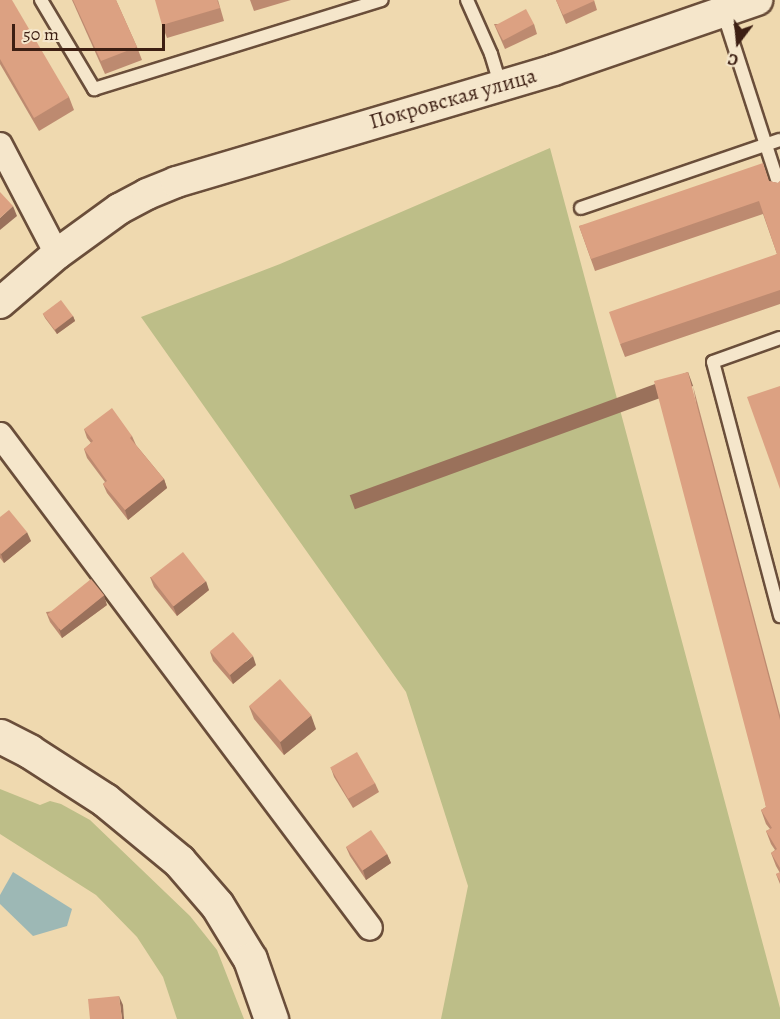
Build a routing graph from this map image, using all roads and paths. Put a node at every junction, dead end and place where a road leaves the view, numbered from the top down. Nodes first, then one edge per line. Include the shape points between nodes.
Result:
1 (41, 0) edge
2 (382, 0) edge
3 (467, 0) edge
4 (757, 0) edge
5 (723, 12) junction
6 (500, 84) junction
7 (780, 140) edge
8 (0, 145) edge
9 (765, 145) junction
10 (780, 188) edge
11 (581, 208) dead end
12 (57, 254) junction
13 (0, 303) edge
14 (780, 338) edge
15 (0, 435) edge
16 (780, 616) edge
17 (0, 736) edge
18 (370, 928) dead end
19 (271, 1019) edge

1 - 2 lane via 94,89
3 - 6 lane
4 - 5 street, Покровская улица
5 - 6 street, Покровская улица via 554,70
5 - 9 lane
6 - 12 street, Покровская улица via 176,182 118,209
7 - 9 lane
8 - 12 street
9 - 10 lane
9 - 11 lane
12 - 13 street, Покровская улица
14 - 16 lane via 713,362
15 - 18 street
17 - 19 main road via 105,800 179,861 217,905 250,959

